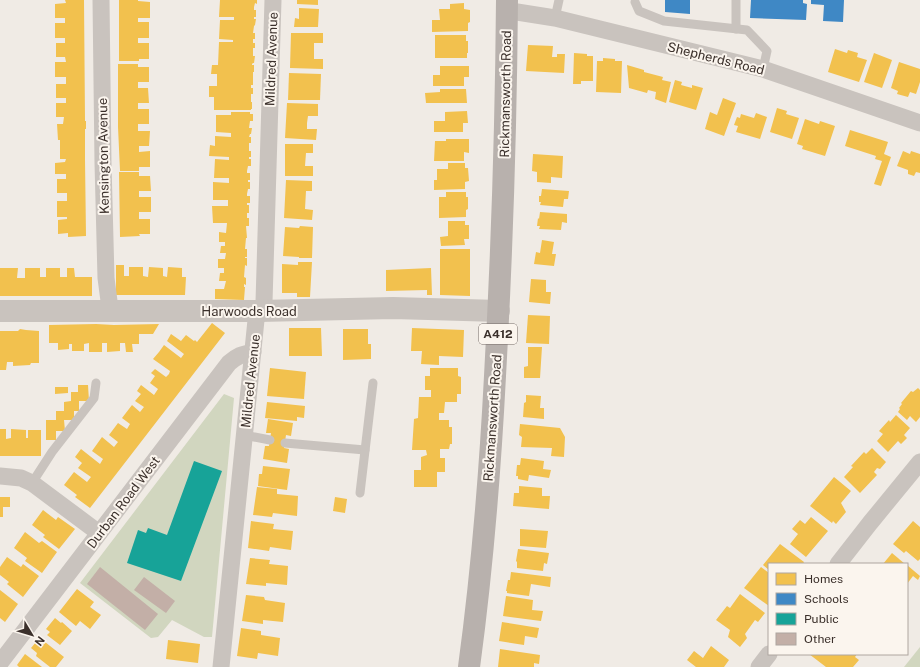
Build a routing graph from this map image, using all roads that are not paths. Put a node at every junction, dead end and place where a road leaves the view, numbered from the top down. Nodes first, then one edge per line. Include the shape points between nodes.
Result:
1 (101, 0) edge
2 (274, 0) edge
3 (559, 0) edge
4 (736, 0) edge
5 (634, 1) edge
6 (506, 6) edge
7 (555, 18) junction
8 (736, 29) junction
9 (763, 69) junction
10 (920, 124) edge
11 (0, 311) edge
12 (108, 311) junction
13 (259, 311) junction
14 (499, 311) junction
15 (253, 352) junction
16 (96, 382) dead end
17 (373, 383) dead end
18 (244, 435) junction
19 (270, 440) dead end
20 (286, 442) dead end
21 (365, 450) junction
22 (920, 462) edge
23 (0, 476) edge
24 (32, 483) junction
25 (360, 493) dead end
26 (99, 533) junction
27 (839, 563) edge
28 (768, 655) edge
29 (0, 664) edge
30 (221, 667) edge
31 (468, 667) edge
32 (759, 667) edge

1 - 12 street, Kensington Avenue
2 - 13 street, Mildred Avenue via 264,302
3 - 7 lane
4 - 8 lane
5 - 8 lane via 639,11 664,21
6 - 7 street, Shepherds Road via 517,12
6 - 14 main road, Rickmansworth Road / A412 via 506,115
7 - 9 street, Shepherds Road
8 - 9 lane via 747,30 767,51
9 - 10 street, Shepherds Road
11 - 12 street, Harwoods Road
12 - 13 street, Harwoods Road
13 - 14 street, Harwoods Road via 393,308
13 - 15 street, Mildred Avenue
14 - 31 main road, Rickmansworth Road / A412 via 490,461
15 - 18 street, Mildred Avenue
15 - 26 street, Durban Road West via 236,357 228,363
16 - 24 lane via 94,398 52,452
17 - 21 lane
18 - 19 lane
18 - 30 street, Mildred Avenue
20 - 21 lane
21 - 25 lane
22 - 27 street
23 - 24 street via 21,478
24 - 26 street
26 - 29 street, Durban Road West
28 - 32 street

